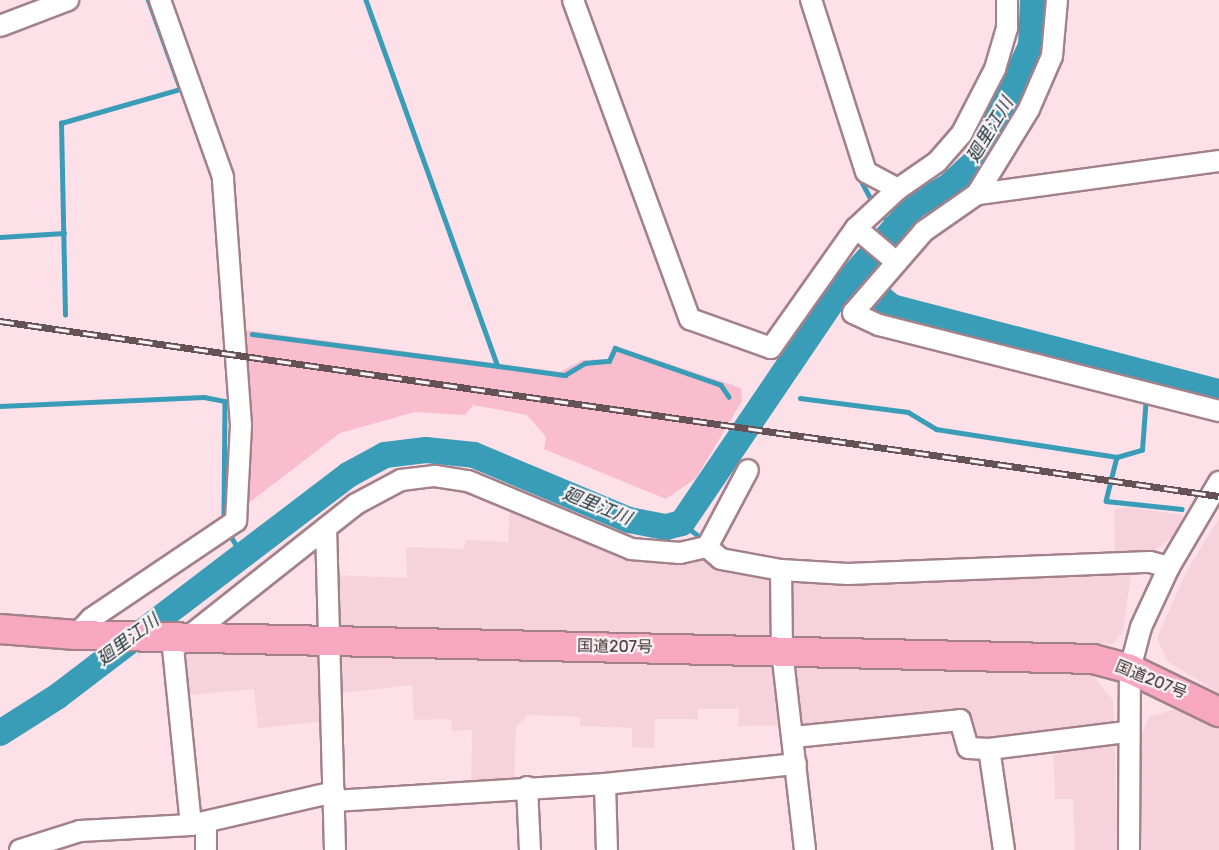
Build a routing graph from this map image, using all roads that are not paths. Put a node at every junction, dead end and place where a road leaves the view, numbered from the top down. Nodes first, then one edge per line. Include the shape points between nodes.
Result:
1 (68, 0) edge
2 (160, 0) edge
3 (573, 0) edge
4 (811, 0) edge
5 (1007, 0) edge
6 (1057, 0) edge
7 (0, 26) edge
8 (1219, 161) edge
9 (898, 189) junction
10 (977, 194) junction
11 (856, 228) junction
12 (896, 261) junction
13 (1219, 411) edge
14 (748, 470) dead end
15 (1219, 482) edge
16 (326, 528) junction
17 (711, 543) junction
18 (1169, 567) junction
19 (782, 570) junction
20 (0, 629) edge
21 (76, 635) junction
22 (183, 638) junction
23 (328, 640) junction
24 (782, 651) junction
25 (1130, 669) junction
26 (1219, 712) edge
27 (1126, 732) junction
28 (794, 737) junction
29 (989, 749) junction
30 (796, 764) junction
31 (605, 784) junction
32 (527, 787) junction
33 (334, 796) junction
34 (199, 823) junction
35 (20, 850) edge
36 (206, 850) edge
37 (335, 850) edge
38 (530, 850) edge
39 (607, 850) edge
40 (805, 850) edge
41 (1004, 850) edge
42 (1129, 850) edge

1 - 7 street
2 - 21 street via 223,177 241,425 236,521 92,618
3 - 11 street via 690,319 771,348
4 - 9 street via 866,172
5 - 9 street via 1007,28 995,69 962,133 937,162
6 - 10 street via 1052,56 1029,109
8 - 10 street
9 - 11 street
10 - 12 street via 924,231
11 - 12 street
12 - 13 street via 853,313 879,325
14 - 17 street via 728,501
15 - 18 street
16 - 17 street via 385,486 435,476 468,481 631,549 680,553
16 - 22 street
16 - 23 street
17 - 19 street via 721,559
18 - 19 street via 1150,562 848,574
18 - 25 street via 1141,627
19 - 24 street
20 - 21 highway, 国道207号
21 - 22 highway, 国道207号
22 - 23 highway, 国道207号
22 - 34 street via 172,657
23 - 24 highway, 国道207号
23 - 33 street
24 - 25 highway, 国道207号 via 1093,659
24 - 28 street
25 - 26 highway, 国道207号
25 - 27 street
27 - 29 street
27 - 42 street
28 - 29 street via 960,720 968,748
28 - 30 street
29 - 41 street
30 - 31 street
30 - 40 street
31 - 32 street
31 - 39 street
32 - 33 street
32 - 38 street
33 - 34 street
33 - 37 street
34 - 35 street via 80,831
34 - 36 street

